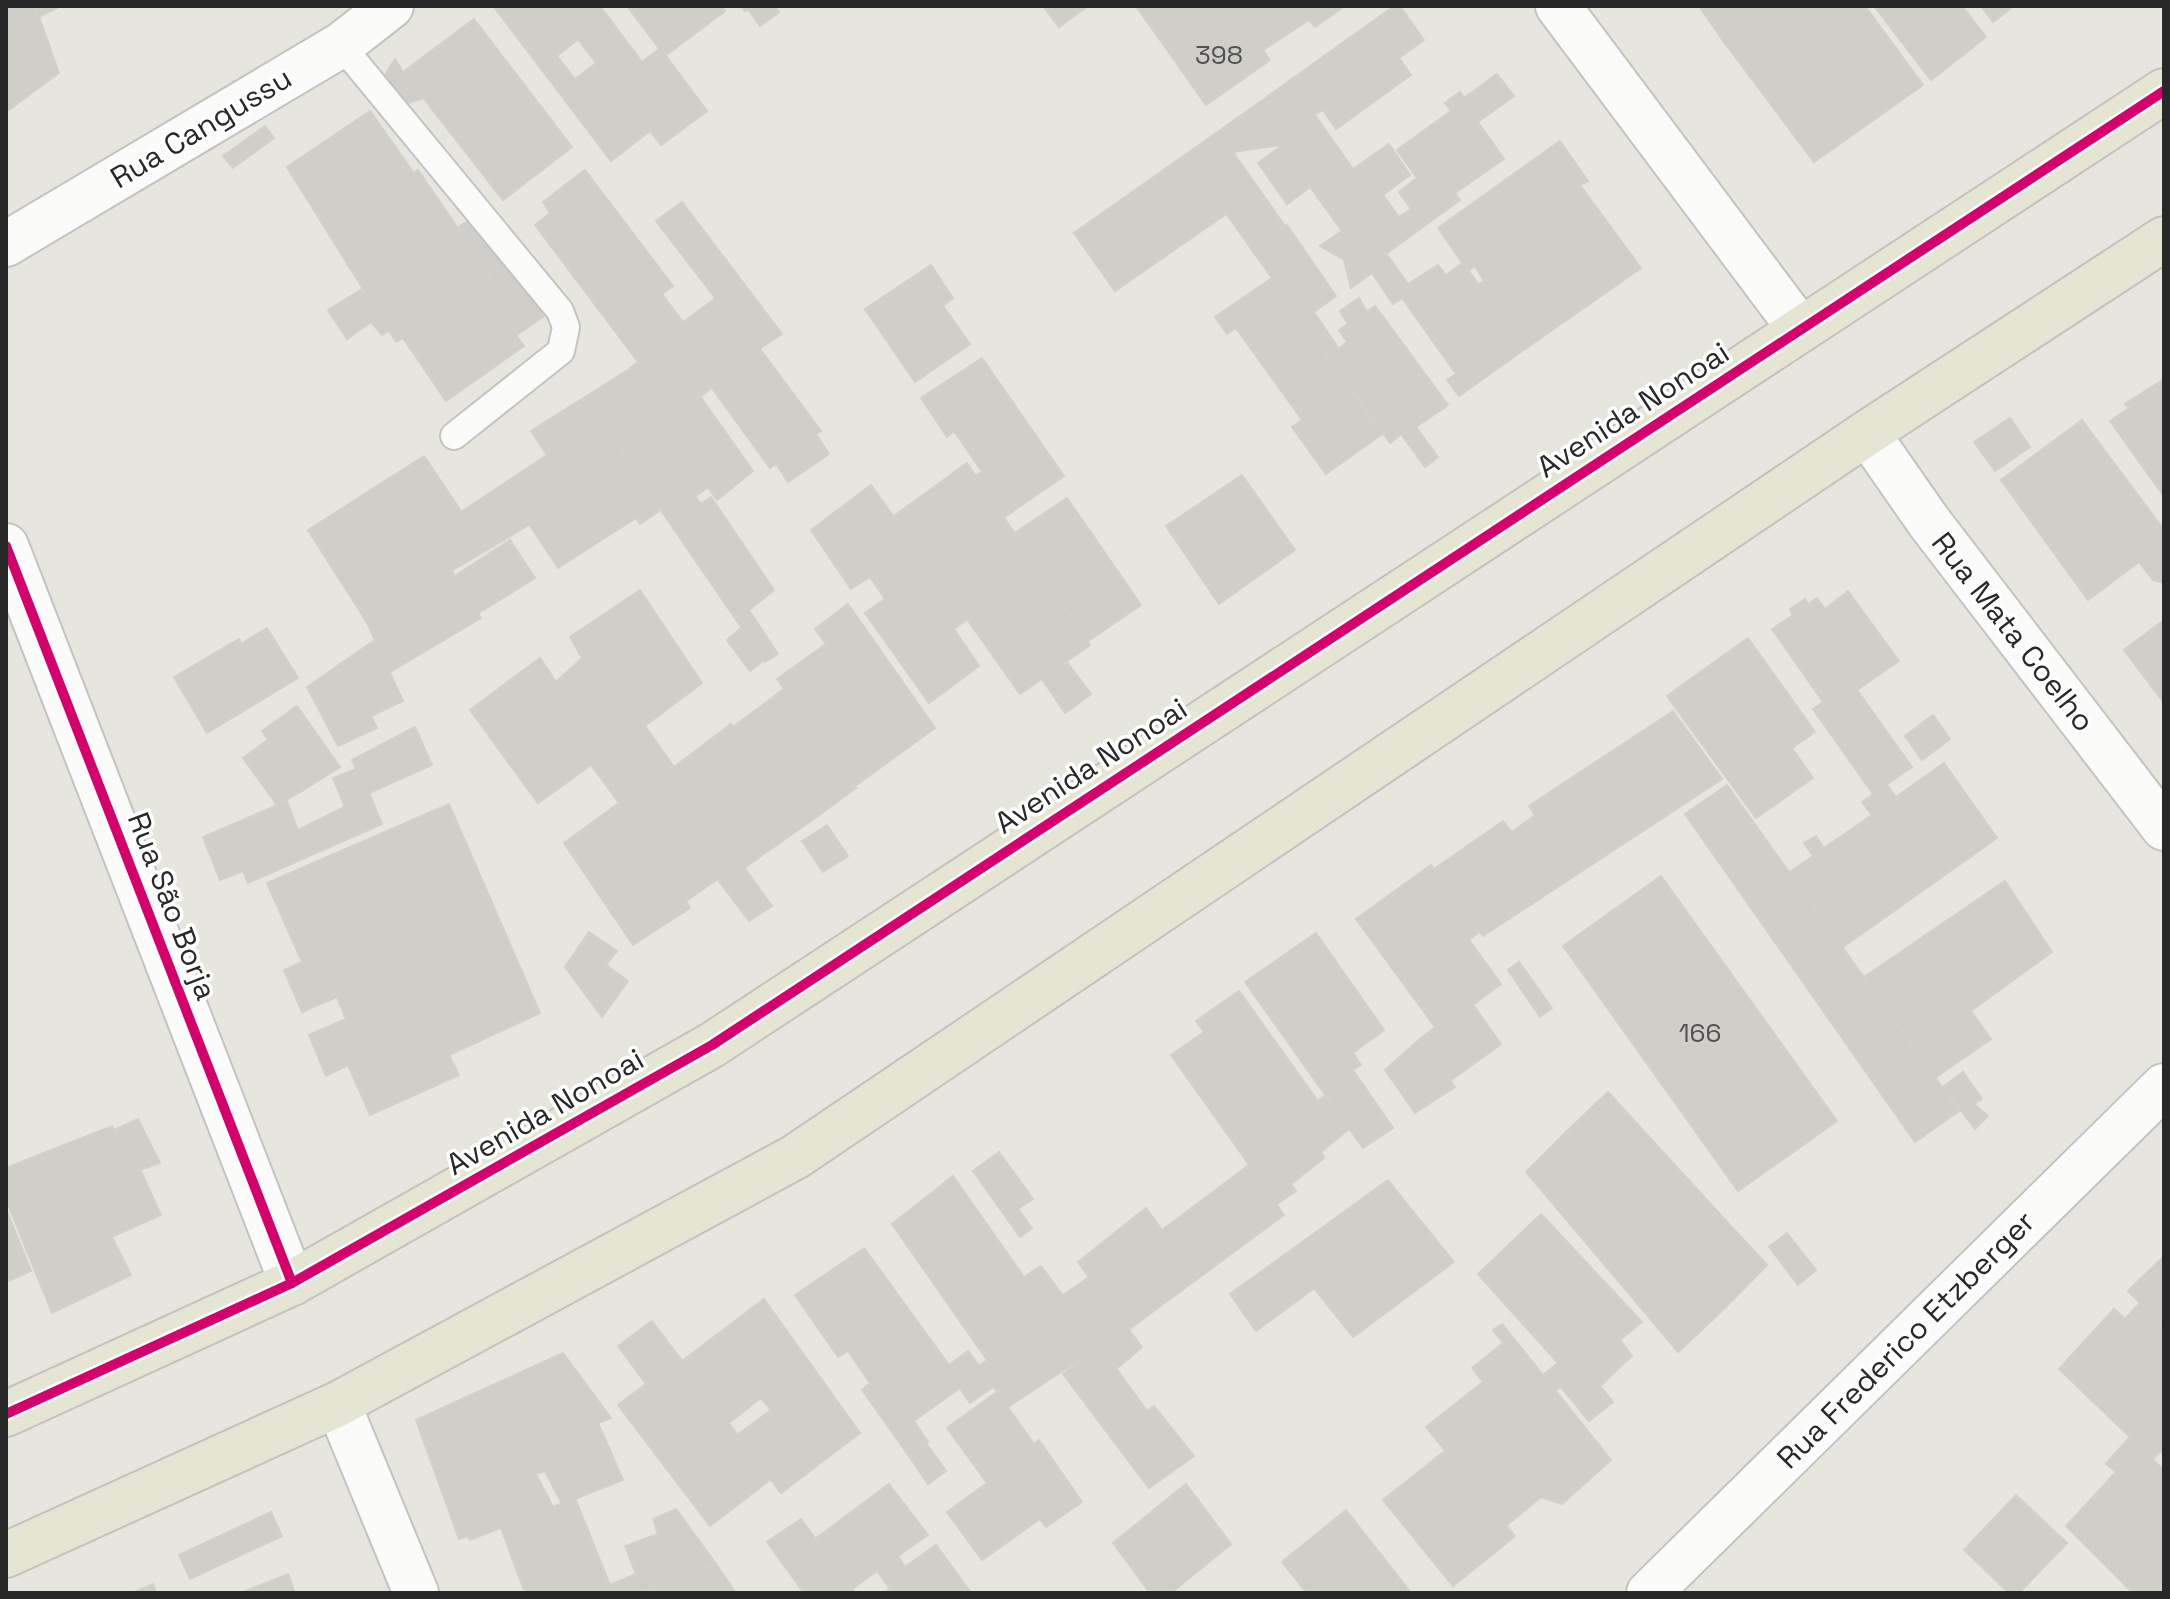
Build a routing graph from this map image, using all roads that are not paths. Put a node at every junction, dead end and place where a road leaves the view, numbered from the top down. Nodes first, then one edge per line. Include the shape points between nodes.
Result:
1 (391, 6) edge
2 (1558, 6) edge
3 (341, 45) junction
4 (2164, 91) edge
5 (2164, 239) edge
6 (6, 244) edge
7 (1800, 329) junction
8 (1867, 433) junction
9 (454, 436) dead end
10 (6, 546) edge
11 (2164, 828) edge
12 (2164, 1086) edge
13 (292, 1283) junction
14 (338, 1404) junction
15 (6, 1414) edge
16 (6, 1555) edge
17 (416, 1593) edge
18 (1649, 1593) edge

1 - 3 street, Rua Cangussu
2 - 7 street
3 - 6 street, Rua Cangussu
3 - 9 lane via 560,311 566,327 561,351
4 - 7 main road, Avenida Nonoai
5 - 8 main road
7 - 13 main road, Avenida Nonoai via 712,1045
8 - 11 street, Rua Mata Coelho
8 - 14 main road via 795,1157
10 - 13 street, Rua São Borja
12 - 18 street, Rua Frederico Etzberger
13 - 15 main road, Avenida Nonoai
14 - 16 main road
14 - 17 street

